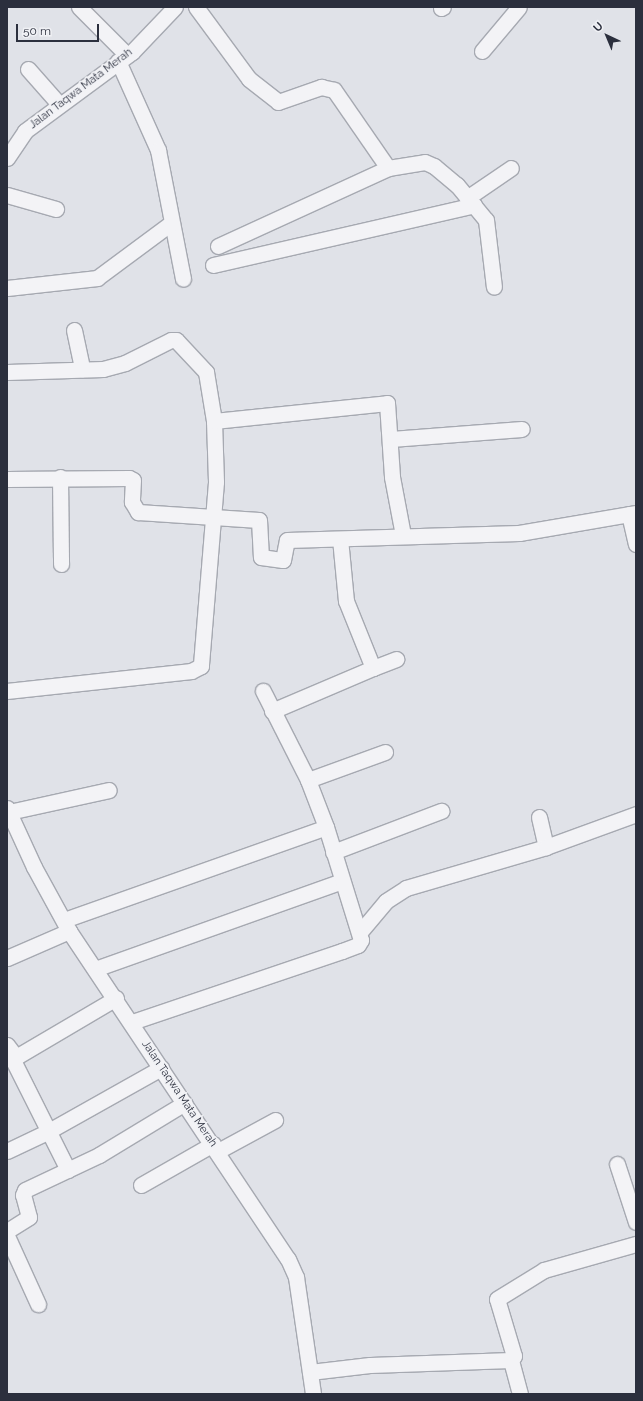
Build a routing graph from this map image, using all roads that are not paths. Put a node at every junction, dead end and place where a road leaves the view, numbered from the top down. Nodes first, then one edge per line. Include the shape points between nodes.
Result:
1 (79, 7) edge
2 (175, 7) edge
3 (196, 7) edge
4 (519, 7) edge
5 (482, 52) dead end
6 (123, 58) junction
7 (28, 69) dead end
8 (59, 104) junction
9 (9, 148) edge
10 (388, 168) junction
11 (511, 168) dead end
12 (7, 195) edge
13 (471, 201) junction
14 (56, 209) dead end
15 (171, 223) junction
16 (218, 246) dead end
17 (213, 265) dead end
18 (183, 279) dead end
19 (494, 287) dead end
20 (7, 288) edge
21 (74, 330) dead end
22 (82, 369) junction
23 (7, 372) edge
24 (214, 421) junction
25 (522, 429) dead end
26 (391, 439) junction
27 (60, 477) junction
28 (7, 478) edge
29 (625, 515) edge
30 (212, 517) junction
31 (403, 535) junction
32 (340, 539) junction
33 (636, 544) edge
34 (61, 564) dead end
35 (396, 660) dead end
36 (373, 668) junction
37 (7, 691) edge
38 (263, 691) dead end
39 (272, 711) junction
40 (385, 752) dead end
41 (308, 780) junction
42 (109, 790) dead end
43 (8, 810) edge
44 (441, 811) dead end
45 (636, 814) edge
46 (539, 817) dead end
47 (326, 827) junction
48 (546, 847) junction
49 (333, 852) junction
50 (342, 881) junction
51 (66, 925) junction
52 (360, 932) junction
53 (7, 958) edge
54 (95, 970) junction
55 (116, 998) junction
56 (132, 1022) junction
57 (7, 1045) edge
58 (16, 1057) junction
59 (161, 1068) junction
60 (185, 1103) junction
61 (275, 1120) dead end
62 (48, 1132) junction
63 (215, 1148) junction
64 (7, 1151) edge
65 (617, 1164) dead end
66 (68, 1170) junction
67 (142, 1185) dead end
68 (636, 1222) edge
69 (7, 1232) edge
70 (7, 1236) edge
71 (636, 1244) edge
72 (38, 1304) dead end
73 (511, 1360) junction
74 (310, 1372) junction
75 (313, 1394) edge
76 (520, 1394) edge

1 - 6 street
2 - 6 street, Jalan Taqwa Mata Merah
3 - 10 street via 249,79 278,102 321,86 334,90
4 - 5 street
6 - 8 street, Jalan Taqwa Mata Merah
6 - 15 street via 158,150
7 - 8 street
8 - 9 street, Jalan Taqwa Mata Merah via 25,131
10 - 13 street via 425,162 434,166
10 - 16 street
11 - 13 street
12 - 14 street
13 - 17 street
13 - 19 street via 487,226
15 - 18 street
15 - 20 street via 97,278
21 - 22 street
22 - 23 street
22 - 24 street via 125,364 174,339 206,372
24 - 26 street via 386,403 389,406
24 - 30 street via 216,482
25 - 26 street
26 - 31 street via 392,477
27 - 28 street
27 - 30 street via 129,478 133,480 132,502 138,512
27 - 34 street
29 - 31 street via 519,533
29 - 33 street
30 - 32 street via 259,520 261,557 283,560 287,540
30 - 37 street via 202,662 197,669
31 - 32 street
32 - 36 street via 346,601
35 - 36 street
36 - 39 street
38 - 39 street
39 - 41 street
40 - 41 street
41 - 47 street
42 - 43 street
43 - 51 street, Jalan Taqwa Mata Merah
44 - 49 street
45 - 48 street
46 - 48 street
47 - 49 street
47 - 51 street
48 - 52 street via 406,888 386,901
49 - 50 street
50 - 52 street
50 - 54 street
51 - 53 street
51 - 54 street, Jalan Taqwa Mata Merah
52 - 56 street via 358,945
54 - 55 street, Jalan Taqwa Mata Merah
55 - 56 street, Jalan Taqwa Mata Merah
55 - 58 street
56 - 59 street, Jalan Taqwa Mata Merah
57 - 58 street
58 - 62 street via 16,1071
59 - 60 street, Jalan Taqwa Mata Merah
59 - 62 street
60 - 63 street, Jalan Taqwa Mata Merah
60 - 66 street via 99,1155
61 - 63 street
62 - 64 street
62 - 66 street
63 - 67 street
63 - 74 street, Jalan Taqwa Mata Merah via 288,1259 296,1277
65 - 68 street
66 - 69 street via 25,1190 23,1195 29,1217
70 - 72 street
71 - 73 street via 544,1270 497,1299 514,1356
73 - 74 street via 370,1365
73 - 76 street
74 - 75 street, Jalan Taqwa Mata Merah

